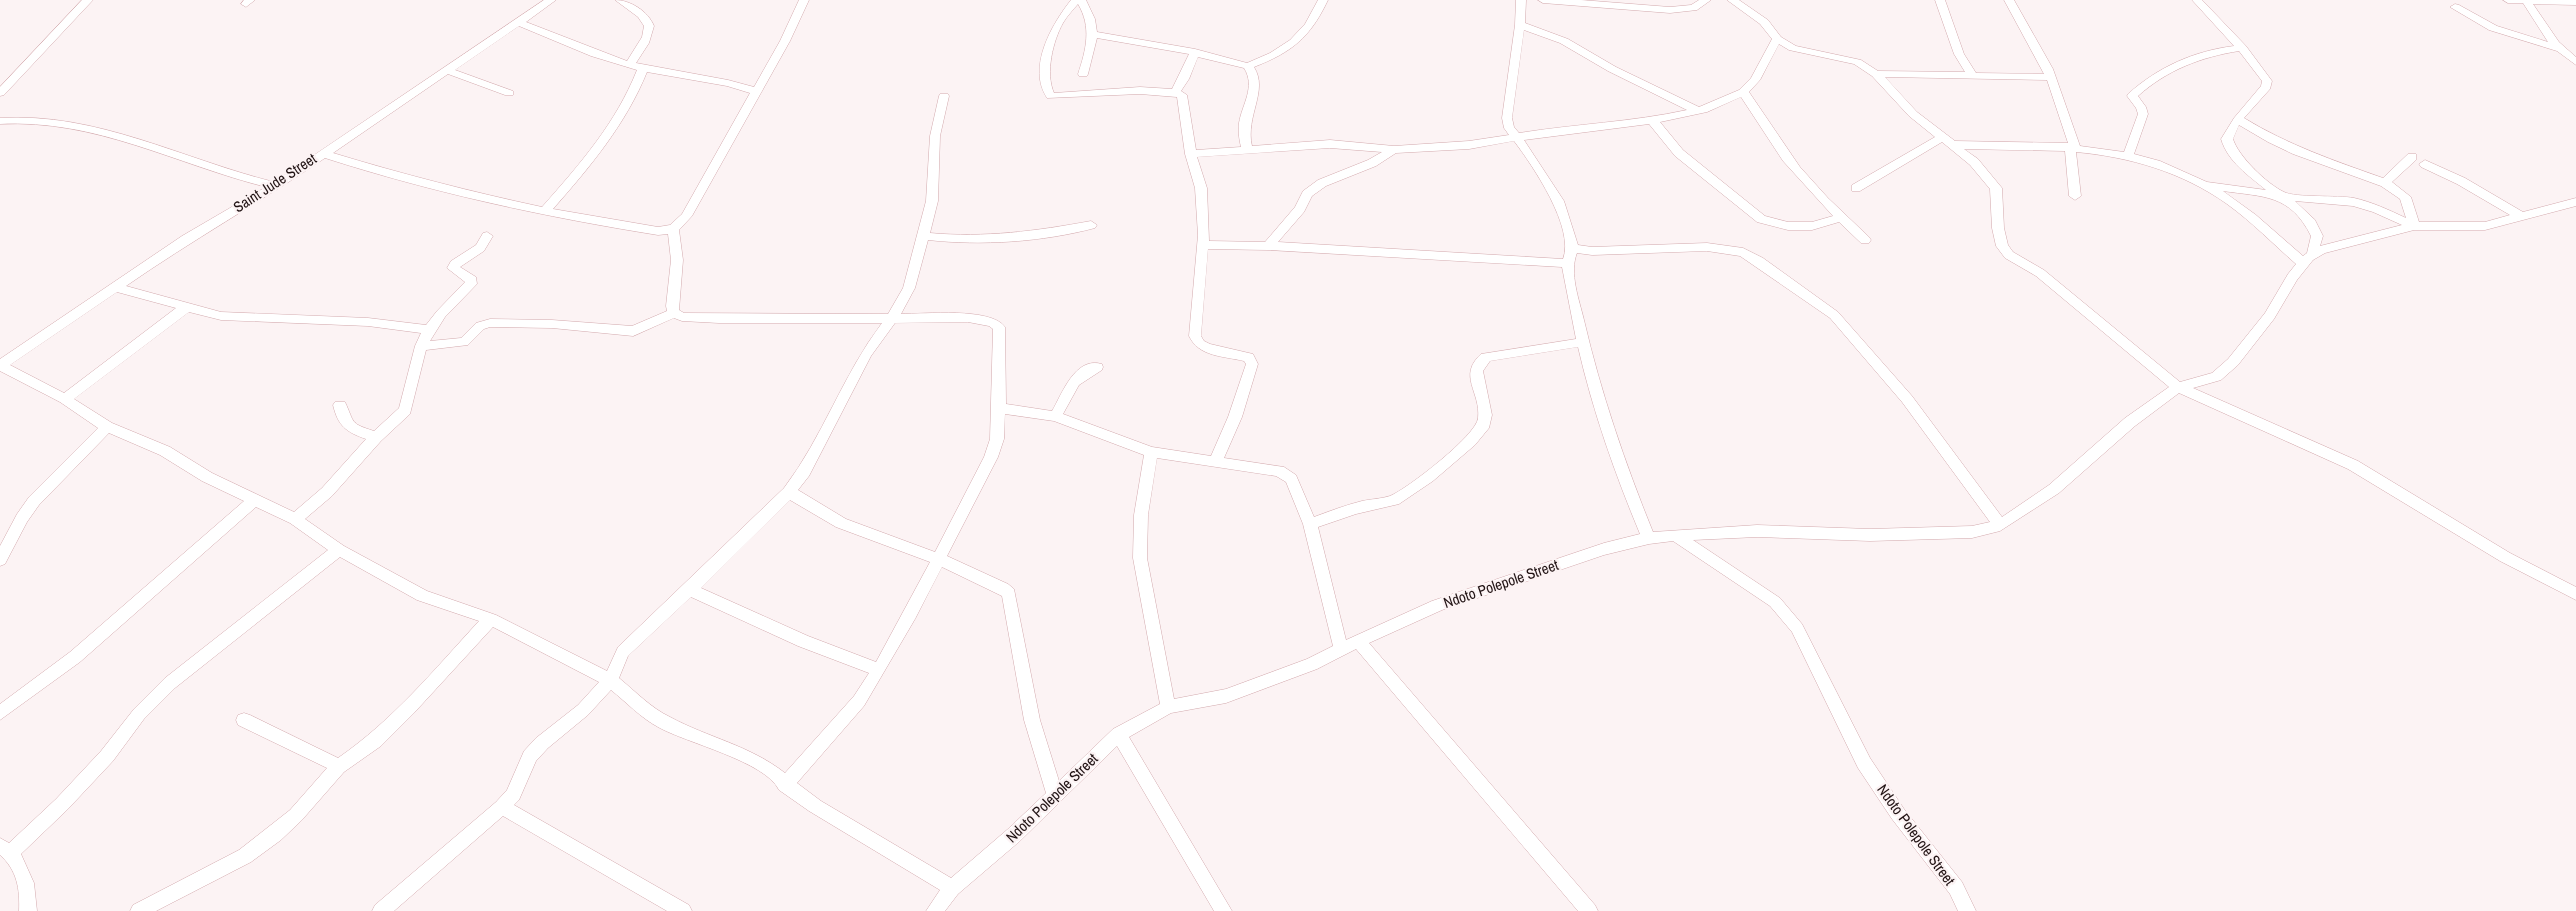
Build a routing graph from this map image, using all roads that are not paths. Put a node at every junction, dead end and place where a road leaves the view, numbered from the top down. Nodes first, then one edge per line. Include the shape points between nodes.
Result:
1 (88, 0) edge
2 (551, 0) edge
3 (620, 0) edge
4 (804, 0) edge
5 (1076, 0) edge
6 (1081, 0) edge
7 (1323, 0) edge
8 (1521, 0) edge
9 (1543, 0) edge
10 (1706, 0) edge
11 (1732, 0) edge
12 (1940, 0) edge
13 (2009, 0) edge
14 (2197, 0) edge
15 (2508, 0) edge
16 (2526, 2) junction
17 (2576, 2) edge
18 (2455, 7) dead end
19 (518, 22) junction
20 (1520, 26) junction
21 (1092, 34) junction
22 (1776, 39) junction
23 (2242, 48) junction
24 (2562, 49) junction
25 (1195, 52) junction
26 (2576, 62) edge
27 (630, 64) junction
28 (1248, 66) junction
29 (643, 68) junction
30 (446, 70) junction
31 (1083, 74) dead end
32 (1876, 74) junction
33 (1973, 77) junction
34 (2051, 77) junction
35 (755, 91) junction
36 (1176, 91) junction
37 (1743, 92) junction
38 (0, 93) edge
39 (509, 93) dead end
40 (944, 96) dead end
41 (1698, 111) junction
42 (1651, 119) junction
43 (2239, 120) junction
44 (0, 121) edge
45 (1943, 137) junction
46 (1517, 139) junction
47 (1955, 145) junction
48 (2073, 146) junction
49 (1247, 149) junction
50 (1394, 150) junction
51 (322, 153) junction
52 (1191, 154) junction
53 (2128, 156) junction
54 (2412, 157) dead end
55 (2425, 164) dead end
56 (2201, 183) junction
57 (2385, 183) junction
58 (276, 186) junction
59 (1856, 188) dead end
60 (2075, 196) dead end
61 (2283, 196) junction
62 (2576, 202) edge
63 (545, 211) junction
64 (2522, 217) junction
65 (1841, 218) junction
66 (1091, 225) dead end
67 (2414, 226) junction
68 (673, 229) junction
69 (487, 236) dead end
70 (924, 236) junction
71 (1865, 240) dead end
72 (1204, 245) junction
73 (1268, 246) junction
74 (1573, 248) junction
75 (2308, 259) junction
76 (1566, 263) junction
77 (114, 287) junction
78 (187, 308) junction
79 (674, 313) junction
80 (892, 318) junction
81 (429, 330) junction
82 (1583, 342) junction
83 (422, 345) junction
84 (0, 365) edge
85 (1097, 367) dead end
86 (2178, 387) junction
87 (65, 399) junction
88 (339, 405) dead end
89 (999, 408) junction
90 (1055, 416) junction
91 (107, 427) junction
92 (376, 437) junction
93 (1152, 452) junction
94 (1215, 463) junction
95 (789, 492) junction
96 (253, 501) junction
97 (295, 519) junction
98 (1310, 524) junction
99 (2000, 525) junction
100 (1675, 535) junction
101 (1649, 538) junction
102 (339, 550) junction
103 (939, 559) junction
104 (0, 560) edge
105 (690, 590) junction
106 (2576, 594) edge
107 (491, 619) junction
108 (1358, 641) junction
109 (1341, 649) junction
110 (879, 670) junction
111 (609, 680) junction
112 (1168, 707) junction
113 (0, 713) edge
114 (244, 720) dead end
115 (1119, 734) junction
116 (338, 767) junction
117 (785, 785) junction
118 (1055, 795) junction
119 (502, 807) junction
120 (6, 849) edge
121 (952, 888) junction
122 (28, 911) edge
123 (140, 911) edge
124 (381, 911) edge
125 (683, 911) edge
126 (935, 911) edge
127 (1222, 911) edge
128 (1589, 911) edge
129 (1967, 911) edge

1 - 38 street
2 - 19 street, Saint Jude Street
3 - 27 street via 647,20 649,26
4 - 35 street
5 - 36 street via 1049,44 1046,92 1051,96
6 - 21 street via 1091,15
7 - 28 street via 1299,40
8 - 20 street
9 - 10 street via 1670,10 1693,8
11 - 22 street via 1764,22
12 - 33 street via 1959,54
13 - 34 street
14 - 23 street
15 - 16 street
16 - 17 street
16 - 24 street via 2542,28
18 - 24 street via 2493,28
19 - 27 street via 594,54
19 - 30 street, Saint Jude Street
20 - 41 street via 1564,41
20 - 46 street via 1507,118
21 - 25 street
21 - 31 street
22 - 32 street via 1793,48 1857,62
22 - 37 street via 1755,80
23 - 43 street via 2267,81
23 - 53 street via 2186,62 2137,91 2132,96 2143,114
24 - 26 street
25 - 28 street
25 - 36 street
27 - 29 street
28 - 49 street via 1254,77 1254,91 1244,122
29 - 35 street
29 - 63 street via 637,87 604,137
30 - 39 street
30 - 51 street, Saint Jude Street
32 - 33 street
32 - 45 street via 1913,114
33 - 34 street
34 - 48 street
35 - 68 street via 686,216
36 - 52 street via 1182,95
37 - 41 street
37 - 65 street via 1787,158
40 - 70 street via 935,136 932,201
41 - 42 street
42 - 46 street
42 - 65 street via 1679,153 1761,219 1788,226 1812,226
43 - 57 street via 2272,140
43 - 61 street via 2227,139 2230,149 2257,177
44 - 58 street via 50,121 79,126
45 - 47 street
45 - 59 street
46 - 50 street
46 - 74 street via 1558,201
47 - 48 street
47 - 86 street via 1996,188 1998,228 2002,246 2009,255 2040,273
48 - 53 street
48 - 60 street
49 - 50 street via 1330,144
49 - 52 street
50 - 73 street via 1322,183 1307,194 1300,209
51 - 58 street, Saint Jude Street
51 - 63 street via 382,172
52 - 72 street via 1201,188
53 - 56 street
54 - 57 street
55 - 64 street
56 - 61 street
56 - 75 street via 2234,203 2273,239
57 - 67 street via 2410,202
58 - 77 street, Saint Jude Street
61 - 67 street via 2353,202
61 - 75 street via 2316,230
62 - 64 street
63 - 68 street via 658,231
64 - 67 street via 2485,226
65 - 71 street
66 - 70 street via 965,239
67 - 75 street via 2321,250
68 - 79 street via 677,260
69 - 81 street via 480,248 455,264 454,271 472,280 471,284
70 - 80 street via 909,288
72 - 73 street
72 - 94 street via 1195,336 1207,348 1248,357 1252,364
73 - 76 street
74 - 76 street
74 - 99 street via 1592,251 1707,247 1743,252 1759,261 1834,315 1907,399
75 - 86 street via 2233,362 2216,377
76 - 82 street
77 - 78 street
77 - 84 street, Saint Jude Street
78 - 81 street via 221,316 368,322
78 - 87 street
79 - 80 street via 719,319
79 - 83 street via 633,331 490,323 480,326 464,342
80 - 89 street via 968,318 993,322 999,327
80 - 95 street via 866,353 804,472
81 - 83 street
82 - 98 street via 1486,357 1478,362 1475,370 1486,416 1484,427 1472,440 1406,494
82 - 101 street via 1605,424
83 - 92 street via 405,410
84 - 87 street
85 - 90 street via 1078,375
86 - 99 street via 2130,422 2054,489
86 - 106 street via 2353,465 2505,557
87 - 91 street
88 - 92 street via 349,428
89 - 90 street
89 - 103 street via 997,439 991,457
90 - 93 street
91 - 96 street via 165,451
91 - 104 street via 34,501
92 - 97 street via 327,492
93 - 94 street
93 - 112 street via 1140,558
94 - 98 street via 1279,471 1290,479
95 - 103 street via 841,523
95 - 105 street
96 - 97 street
96 - 113 street via 75,657
97 - 102 street
98 - 109 street
99 - 100 street via 1972,532 1870,535 1757,531
100 - 101 street, Ndoto Polepole Street
100 - 129 street, Ndoto Polepole Street via 1775,602 1797,628 1864,763 1956,888
101 - 108 street, Ndoto Polepole Street via 1604,549 1437,605
102 - 107 street via 422,596
102 - 120 street via 170,682 62,804
103 - 110 street
103 - 118 street via 1009,593 1032,720
105 - 110 street via 792,637
105 - 111 street via 623,652
107 - 111 street
107 - 116 street via 383,733
108 - 109 street, Ndoto Polepole Street
108 - 128 street
109 - 112 street, Ndoto Polepole Street via 1226,696
110 - 117 street via 859,701
111 - 117 street via 663,722 738,752 764,766
111 - 119 street via 583,710 530,756 513,795
112 - 115 street, Ndoto Polepole Street
114 - 116 street
115 - 118 street, Ndoto Polepole Street
115 - 127 street
116 - 123 street via 296,815 245,856
117 - 121 street
118 - 121 street, Ndoto Polepole Street
119 - 124 street
119 - 125 street
120 - 122 street via 22,869
121 - 126 street, Ndoto Polepole Street

